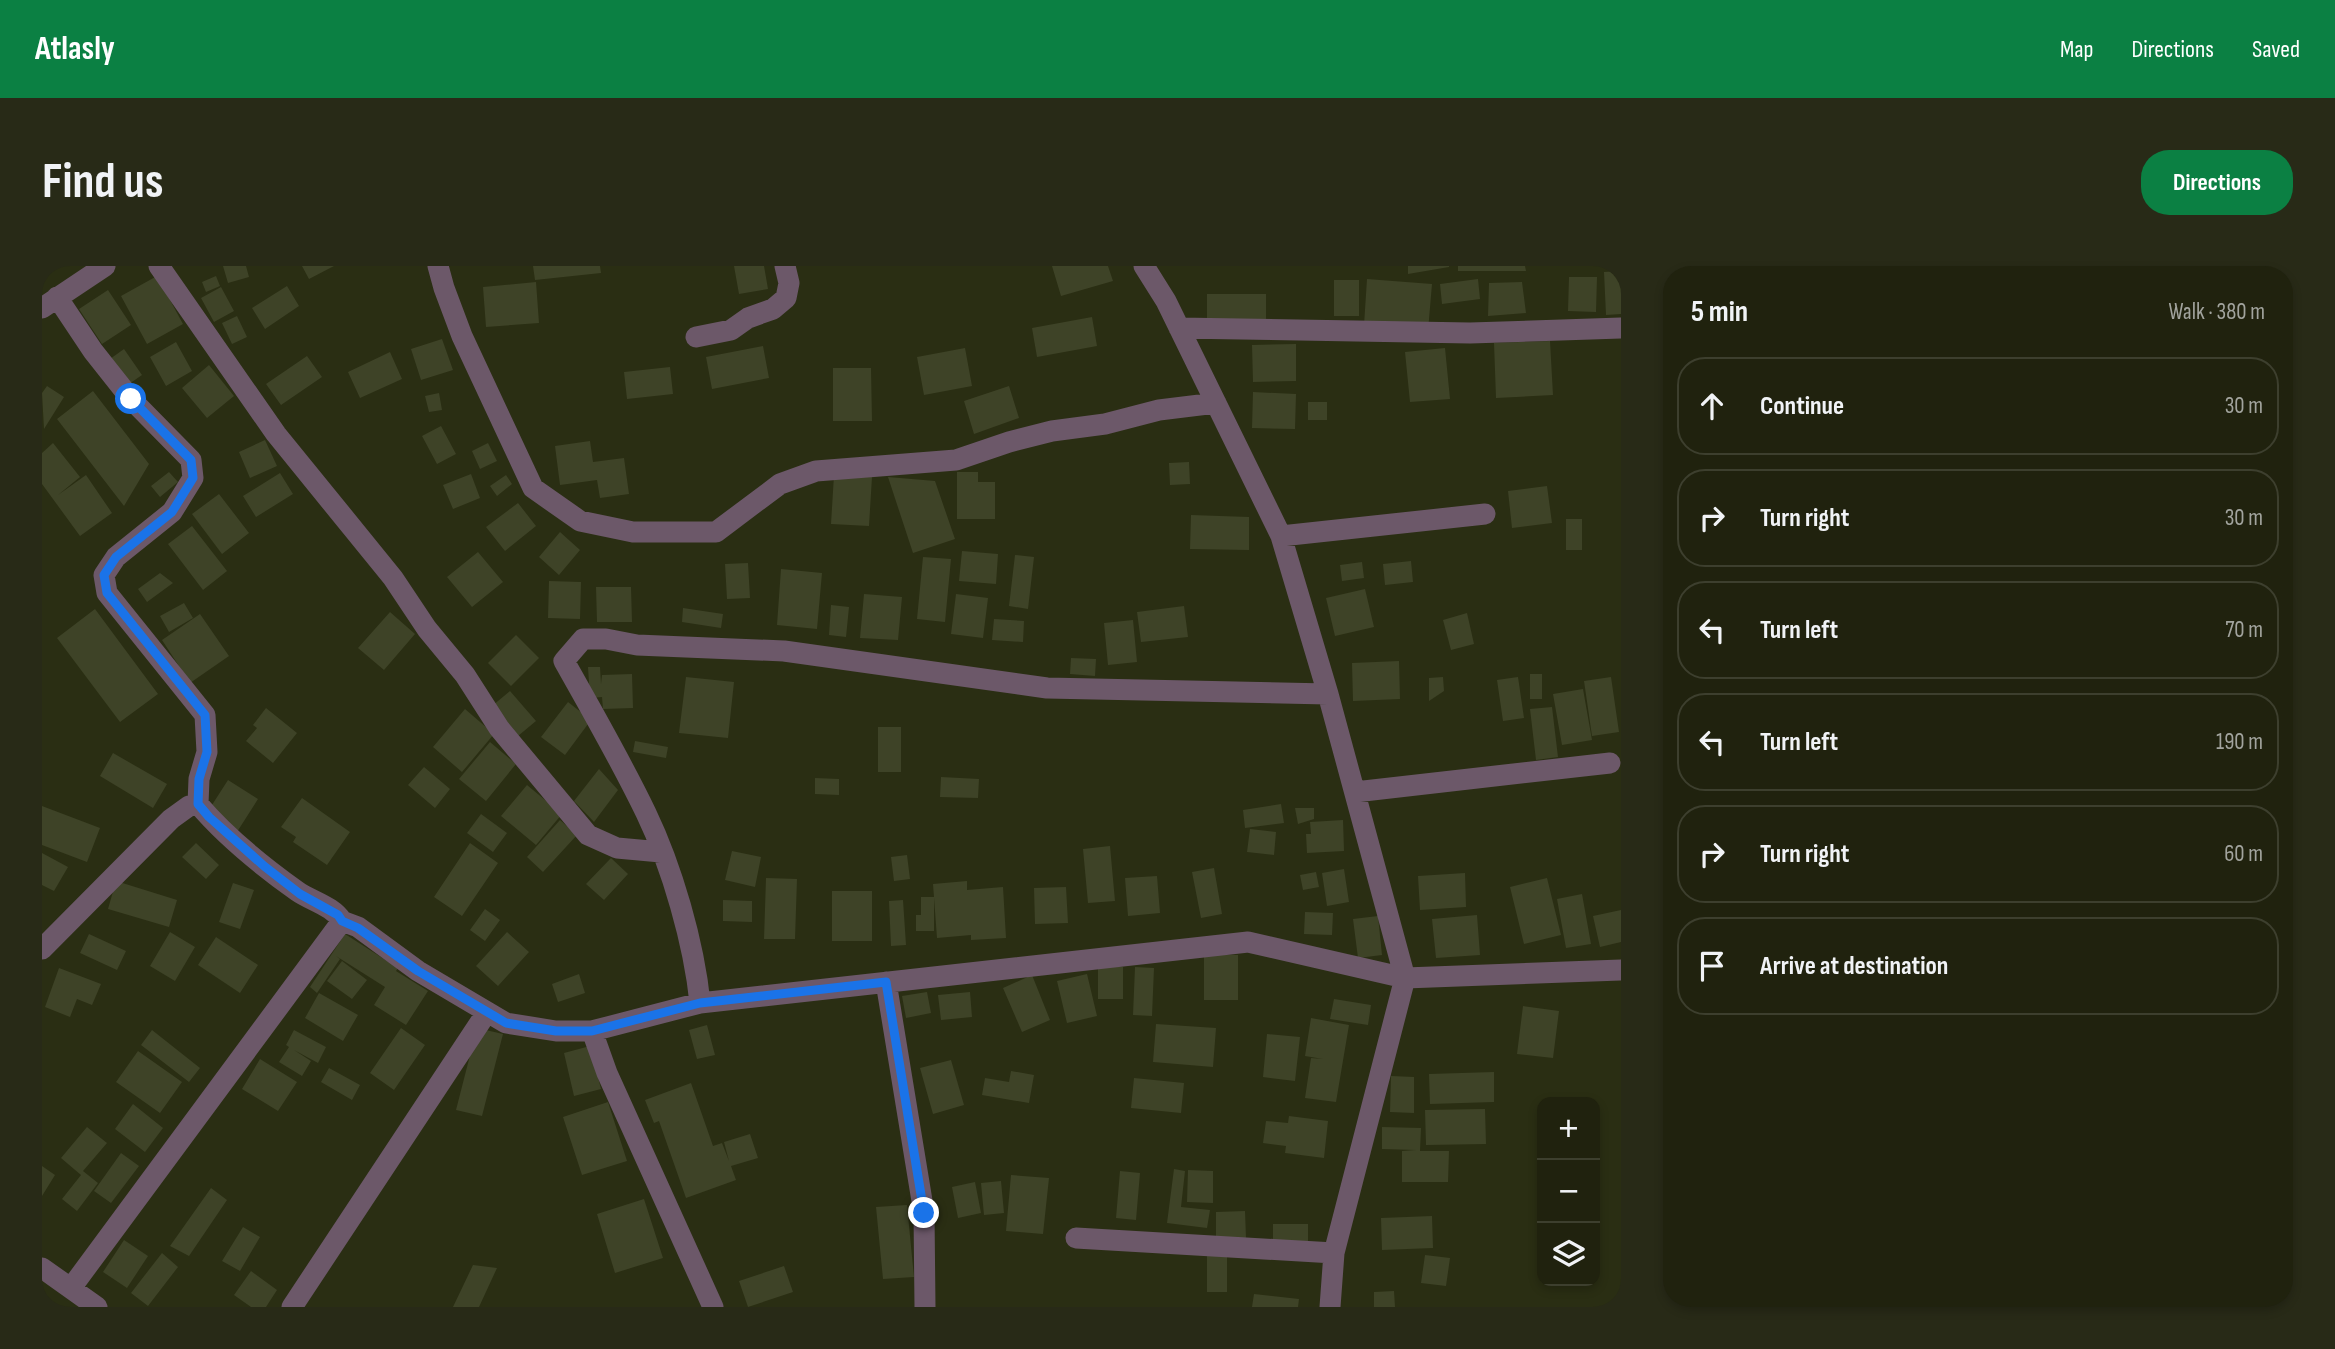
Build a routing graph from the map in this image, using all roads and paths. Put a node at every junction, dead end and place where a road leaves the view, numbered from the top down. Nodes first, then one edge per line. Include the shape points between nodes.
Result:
1 (159, 266) edge
2 (438, 266) edge
3 (785, 266) edge
4 (1144, 266) edge
5 (98, 268) edge
6 (49, 303) edge
7 (1179, 328) junction
8 (1621, 328) edge
9 (696, 337) dead end
10 (1216, 403) junction
11 (1485, 514) dead end
12 (1281, 536) junction
13 (1328, 694) junction
14 (1610, 763) dead end
15 (1354, 792) junction
16 (198, 804) junction
17 (661, 852) junction
18 (342, 921) junction
19 (42, 949) edge
20 (1621, 970) edge
21 (1405, 978) junction
22 (886, 982) junction
23 (700, 1003) junction
24 (487, 1012) junction
25 (592, 1031) junction
26 (1076, 1238) dead end
27 (1335, 1253) junction
28 (42, 1268) edge
29 (71, 1288) junction
30 (97, 1307) edge
31 (292, 1307) edge
32 (713, 1307) edge
33 (925, 1307) edge
34 (1330, 1307) edge

1 - 17 street via 276,434 393,578 499,728 588,835 617,848
2 - 10 street via 462,336 533,488 580,521 634,532 716,532 780,484 816,471 956,460 1052,431
3 - 9 street via 786,298 773,309 731,330
4 - 7 street
5 - 6 street
6 - 16 street via 131,399 191,460 193,478 172,512 116,557 104,575 107,593 205,715 207,752
7 - 8 street via 1470,333
7 - 10 street
10 - 12 street
11 - 12 street
12 - 13 street
13 - 15 street
13 - 17 street via 1048,688 784,651 583,639 564,661 647,814
14 - 15 street
15 - 21 street
16 - 18 street via 264,866
16 - 19 street via 171,819
17 - 23 street via 697,971
18 - 24 street
18 - 29 street
20 - 21 street
21 - 22 street via 1248,942
21 - 27 street
22 - 23 street
22 - 33 street via 924,1213
23 - 25 street
24 - 25 street via 527,1028
24 - 31 street
25 - 32 street
26 - 27 street
27 - 34 street
28 - 29 street
29 - 30 street

